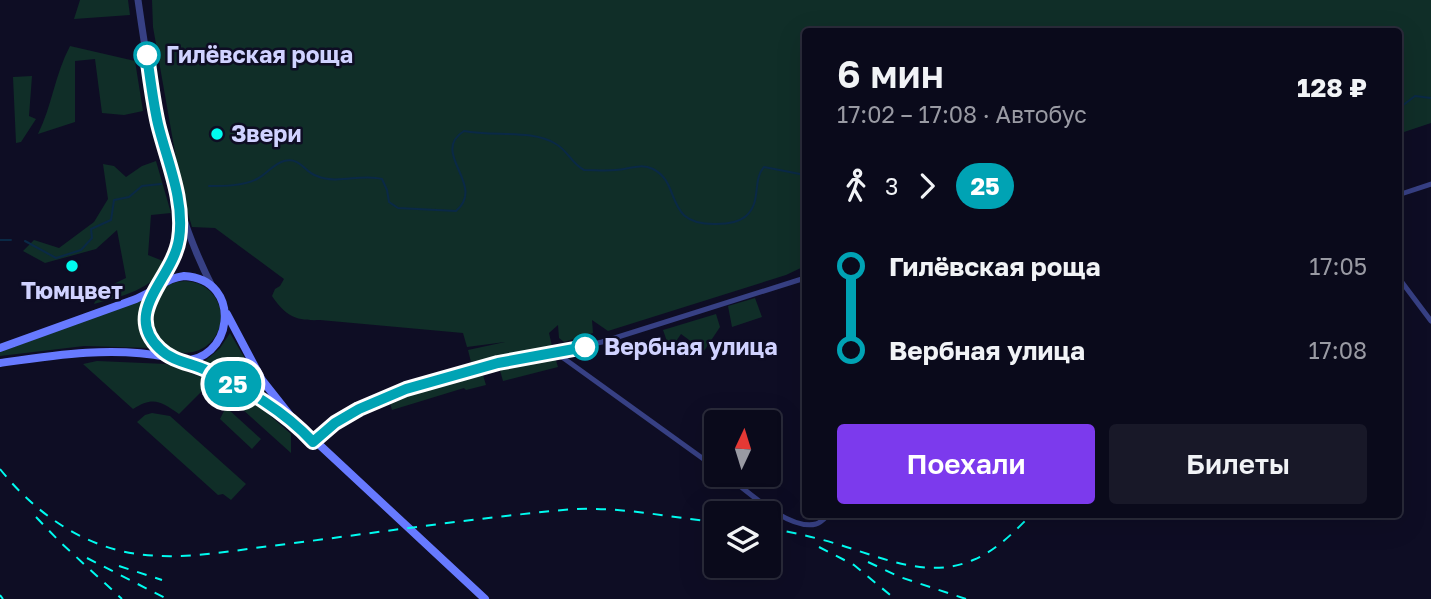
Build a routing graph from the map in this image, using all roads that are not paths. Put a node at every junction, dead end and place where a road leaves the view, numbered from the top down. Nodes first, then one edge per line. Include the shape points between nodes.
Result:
1 (138, 0) edge
2 (1431, 184) edge
3 (1402, 194) edge
4 (179, 204) junction
5 (802, 279) edge
6 (1402, 282) edge
7 (157, 288) junction
8 (214, 288) junction
9 (227, 314) junction
10 (1431, 321) edge
11 (0, 348) edge
12 (555, 352) junction
13 (174, 359) junction
14 (0, 363) edge
15 (293, 421) junction
16 (313, 442) junction
17 (704, 459) edge
18 (743, 487) edge
19 (825, 518) edge
20 (485, 599) edge

1 - 4 street via 157,121
2 - 3 street
4 - 7 street via 174,258
4 - 8 street
5 - 12 street via 603,342
6 - 10 street
7 - 8 main road via 177,277 191,277
7 - 11 main road
7 - 13 main road via 146,311 147,330 156,346
8 - 9 main road
9 - 13 main road via 220,338 208,351
9 - 15 main road via 262,380
12 - 16 street via 485,366 394,393 335,423
12 - 17 street
13 - 14 main road via 102,352
13 - 15 main road via 223,378
15 - 16 main road
16 - 20 main road
18 - 19 street via 801,525 819,524

